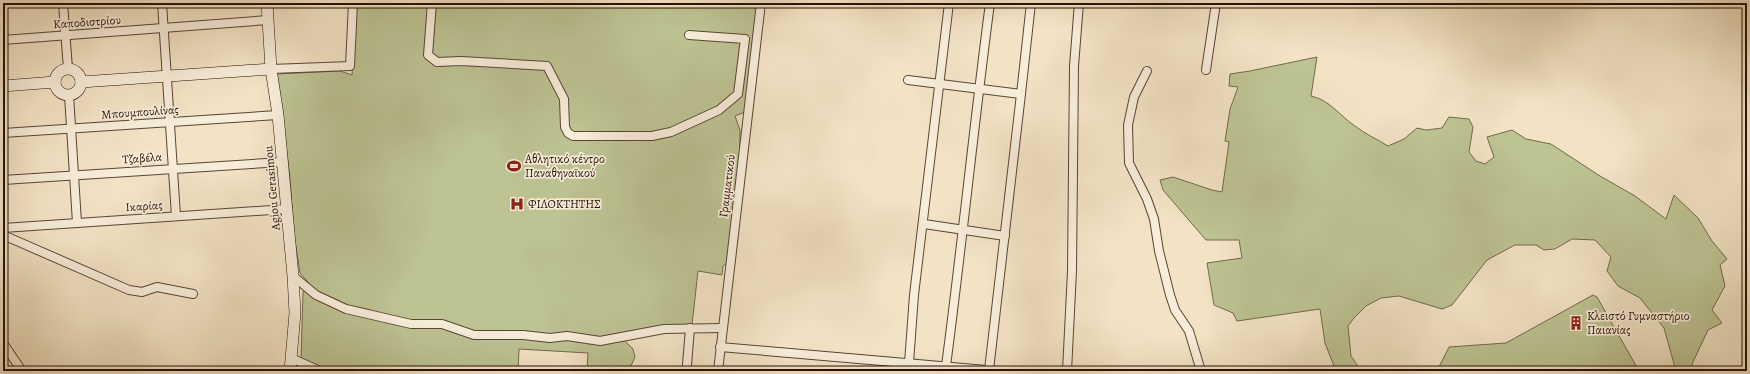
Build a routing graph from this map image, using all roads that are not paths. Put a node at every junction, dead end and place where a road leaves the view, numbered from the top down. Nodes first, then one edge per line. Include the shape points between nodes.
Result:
1 (62, 3) edge
2 (162, 3) edge
3 (267, 3) edge
4 (353, 3) edge
5 (432, 3) edge
6 (760, 3) edge
7 (949, 3) edge
8 (990, 3) edge
9 (1031, 3) edge
10 (1079, 3) edge
11 (1216, 3) edge
12 (268, 20) junction
13 (163, 29) junction
14 (689, 35) dead end
15 (65, 36) junction
16 (3, 40) edge
17 (271, 68) junction
18 (68, 69) junction
19 (1206, 70) dead end
20 (1147, 71) dead end
21 (166, 76) junction
22 (908, 80) dead end
23 (55, 82) junction
24 (81, 82) junction
25 (939, 84) junction
26 (3, 86) edge
27 (978, 89) junction
28 (1021, 94) junction
29 (69, 95) junction
30 (278, 115) junction
31 (170, 122) junction
32 (71, 130) junction
33 (3, 133) edge
34 (283, 162) junction
35 (173, 168) junction
36 (73, 175) junction
37 (3, 180) edge
38 (286, 209) junction
39 (176, 216) junction
40 (77, 223) junction
41 (924, 224) junction
42 (3, 228) edge
43 (964, 230) junction
44 (3, 235) edge
45 (1005, 236) junction
46 (293, 276) junction
47 (193, 294) dead end
48 (690, 328) junction
49 (722, 328) junction
50 (3, 343) edge
51 (720, 347) junction
52 (291, 358) junction
53 (909, 363) junction
54 (687, 365) dead end
55 (946, 366) junction
56 (989, 370) edge
57 (22, 371) edge
58 (290, 371) edge
59 (320, 371) edge
60 (718, 371) edge
61 (998, 371) edge
62 (1067, 371) edge
63 (1201, 371) edge

1 - 15 street
2 - 13 street
3 - 12 street, Agiou Gerasimou
4 - 17 street via 350,66
5 - 14 street via 428,55 436,62 547,66 564,99 565,127 573,136 652,136 671,132 719,110 738,94 745,39
6 - 49 street, Γραμματικού
7 - 25 street
8 - 27 street
9 - 28 street
10 - 62 street via 1074,66 1072,271
11 - 19 street
12 - 13 street, Καποδιστρίου
12 - 17 street, Agiou Gerasimou
13 - 15 street, Καποδιστρίου
13 - 21 street
15 - 16 street, Καποδιστρίου
15 - 18 street
17 - 21 street
17 - 30 street, Agiou Gerasimou
18 - 23 street via 58,74
18 - 24 street via 79,74
20 - 63 street via 1134,97 1128,126 1129,163 1154,219 1159,251 1175,310 1189,331
21 - 24 street
21 - 31 street
22 - 25 street
23 - 26 street
23 - 29 street via 59,92
24 - 29 street via 78,90
25 - 27 street
25 - 41 street
27 - 28 street
27 - 43 street
28 - 45 street
29 - 32 street
30 - 31 street, Μπουμπουλίνας
30 - 34 street, Agiou Gerasimou
31 - 32 street, Μπουμπουλίνας
31 - 35 street
32 - 33 street, Μπουμπουλίνας
32 - 36 street
34 - 35 street, Τζαβέλα
34 - 38 street, Agiou Gerasimou
35 - 36 street, Τζαβέλα
35 - 39 street
36 - 37 street, Τζαβέλα
36 - 40 street
38 - 39 street, Ικαρίας
38 - 46 street, Agiou Gerasimou
39 - 40 street, Ικαρίας
40 - 42 street, Ικαρίας
41 - 43 street
41 - 53 street via 914,295
43 - 45 street
43 - 55 street
44 - 47 street via 129,290 142,292 157,286
45 - 56 street
46 - 48 street via 316,295 346,309 411,324 442,324 474,335 550,338 567,336 600,341 664,329
46 - 52 street, Agiou Gerasimou via 295,313
48 - 49 street
48 - 54 street
49 - 51 street, Γραμματικού
50 - 57 street
51 - 53 street
51 - 60 street, Γραμματικού
52 - 58 street, Agiou Gerasimou
52 - 59 street
53 - 55 street
55 - 56 street
56 - 61 street

